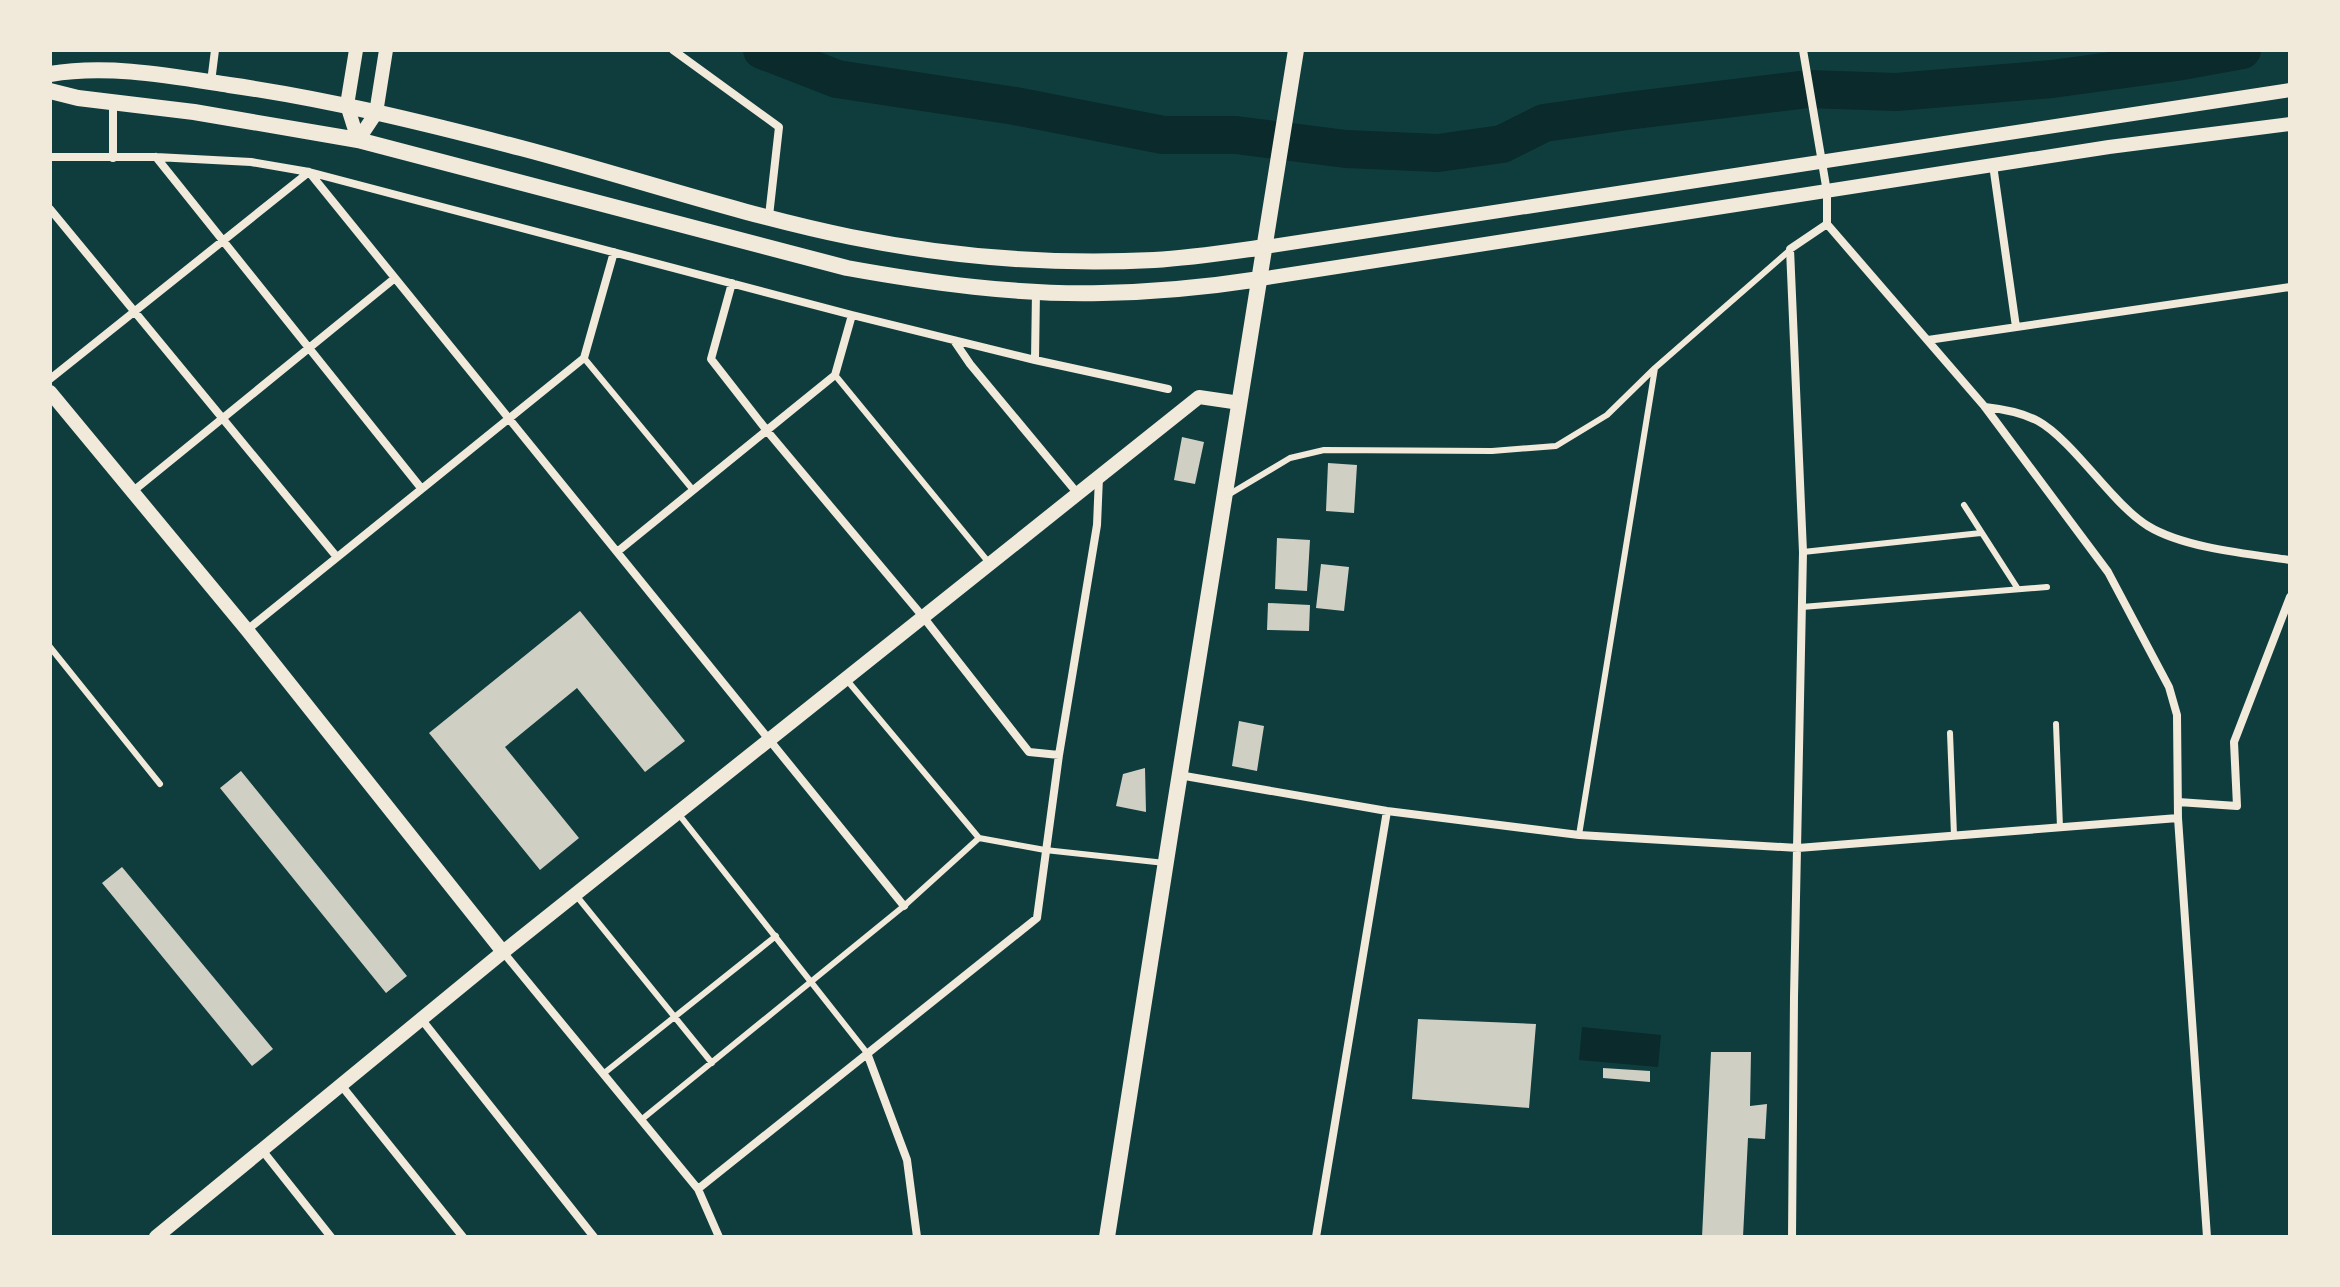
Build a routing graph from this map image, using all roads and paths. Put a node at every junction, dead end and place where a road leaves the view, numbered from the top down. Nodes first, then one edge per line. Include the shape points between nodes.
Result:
1 (215, 50) edge
2 (356, 50) edge
3 (386, 50) edge
4 (673, 50) edge
5 (1296, 50) edge
6 (1804, 52) edge
7 (50, 74) edge
8 (211, 82) junction
9 (2290, 90) edge
10 (50, 91) edge
11 (113, 102) junction
12 (347, 105) junction
13 (376, 113) junction
14 (2290, 124) edge
15 (358, 140) junction
16 (50, 157) edge
17 (156, 157) junction
18 (113, 158) junction
19 (1823, 162) junction
20 (1993, 165) junction
21 (309, 172) junction
22 (1827, 192) junction
23 (50, 209) edge
24 (769, 216) junction
25 (1827, 224) junction
26 (223, 241) junction
27 (1265, 247) junction
28 (1790, 249) junction
29 (614, 252) junction
30 (395, 278) junction
31 (1260, 279) junction
32 (732, 283) junction
33 (2290, 287) edge
34 (1036, 291) junction
35 (135, 311) junction
36 (852, 315) junction
37 (2016, 327) junction
38 (1928, 340) junction
39 (955, 341) junction
40 (309, 348) junction
41 (584, 358) junction
42 (1035, 360) junction
43 (1655, 368) junction
44 (835, 375) junction
45 (50, 379) edge
46 (1168, 389) dead end
47 (50, 392) edge
48 (1240, 403) junction
49 (1985, 407) junction
50 (223, 418) junction
51 (509, 419) junction
52 (768, 432) junction
53 (1099, 477) junction
54 (421, 488) junction
55 (693, 490) junction
56 (132, 492) junction
57 (1078, 494) junction
58 (1225, 497) junction
59 (1964, 505) dead end
60 (1981, 533) junction
61 (617, 552) junction
62 (1803, 552) junction
63 (336, 556) junction
64 (2290, 560) edge
65 (990, 564) junction
66 (2047, 587) dead end
67 (2018, 589) junction
68 (2290, 597) edge
69 (1802, 607) junction
70 (924, 618) junction
71 (247, 630) junction
72 (50, 648) edge
73 (846, 679) junction
74 (2056, 724) dead end
75 (1950, 733) dead end
76 (769, 740) junction
77 (1059, 755) junction
78 (1178, 775) junction
79 (160, 784) dead end
80 (2178, 802) junction
81 (1387, 811) junction
82 (677, 812) junction
83 (2178, 818) junction
84 (2060, 827) junction
85 (1579, 835) junction
86 (1954, 835) junction
87 (979, 838) junction
88 (1798, 848) junction
89 (1045, 850) junction
90 (1165, 863) junction
91 (575, 894) junction
92 (904, 906) junction
93 (776, 936) junction
94 (503, 952) junction
95 (812, 981) junction
96 (674, 1017) junction
97 (422, 1020) junction
98 (867, 1053) junction
99 (712, 1063) junction
100 (603, 1074) junction
101 (341, 1085) junction
102 (641, 1120) junction
103 (262, 1150) junction
104 (698, 1189) junction
105 (156, 1237) edge
106 (331, 1237) edge
107 (463, 1237) edge
108 (594, 1237) edge
109 (719, 1237) edge
110 (917, 1237) edge
111 (1107, 1237) edge
112 (1316, 1237) edge
113 (1792, 1237) edge
114 (2207, 1237) edge

1 - 8 street
2 - 12 street
3 - 13 street
4 - 24 street via 779,127
5 - 27 main road
6 - 19 street
7 - 8 main road via 76,70
8 - 12 main road
9 - 19 street
10 - 11 main road
11 - 15 main road
11 - 18 street
12 - 13 main road
12 - 15 street
13 - 15 street
13 - 24 main road
14 - 20 street
15 - 34 main road via 847,268
16 - 18 street
17 - 18 street
17 - 21 street via 251,162
17 - 26 street
19 - 22 street
19 - 27 street
20 - 22 street
20 - 37 street
21 - 26 street
21 - 29 street
21 - 30 street
22 - 25 street
22 - 31 street
23 - 35 street
24 - 27 main road via 850,237 1019,258 1158,260
25 - 28 street
25 - 38 street
26 - 35 street
26 - 40 street
27 - 31 main road
28 - 43 lane
28 - 62 street
29 - 32 street
29 - 41 street
30 - 40 street
30 - 51 street
31 - 34 main road via 1158,291
31 - 48 main road
32 - 36 street
32 - 52 street via 711,359
33 - 37 street
34 - 42 street
35 - 45 street
35 - 50 street
36 - 39 street
36 - 44 street
37 - 38 street
38 - 49 street
39 - 42 street
39 - 57 street
40 - 50 street
40 - 54 street
41 - 51 street
41 - 55 lane
42 - 46 street
43 - 58 lane via 1607,415 1556,446 1324,450 1290,458
43 - 85 lane
44 - 52 street
44 - 65 lane
47 - 56 street
48 - 53 street via 1199,397
48 - 58 main road
49 - 64 street via 2039,422 2146,526 2184,541
49 - 80 street via 2108,572 2169,687 2177,715
50 - 56 street
50 - 63 street
51 - 54 street
51 - 61 street
52 - 55 street
52 - 70 street
53 - 57 street
53 - 77 street via 1097,525
54 - 63 street
55 - 61 street
56 - 71 street
57 - 65 street
58 - 78 main road
59 - 60 lane
60 - 62 lane
60 - 67 lane
61 - 76 street
62 - 69 street
63 - 71 street
65 - 70 street
66 - 67 lane
67 - 69 lane
68 - 80 street via 2234,742 2237,806
69 - 88 street
70 - 73 street
70 - 77 street via 1029,752
71 - 94 street
72 - 79 lane
73 - 76 street
73 - 87 lane
74 - 84 lane
75 - 86 lane
76 - 82 street
76 - 92 street
77 - 89 street
78 - 81 street
78 - 90 main road
80 - 83 street
81 - 85 street
81 - 112 street
82 - 91 street
82 - 93 lane
83 - 84 street
83 - 114 street
84 - 86 street
85 - 88 street
86 - 88 street
87 - 89 lane
87 - 92 lane
88 - 113 street
89 - 90 lane
89 - 98 street via 1037,918
90 - 111 main road
91 - 94 street
91 - 96 lane
92 - 95 lane
93 - 95 lane
93 - 96 lane
94 - 97 street
94 - 100 street
95 - 98 lane
95 - 99 lane
96 - 99 lane
96 - 100 lane
97 - 101 street
97 - 108 street
98 - 104 street
98 - 110 street via 907,1160
99 - 102 lane
100 - 102 street
101 - 103 street
101 - 107 street
102 - 104 street
103 - 105 street
103 - 106 street
104 - 109 street

